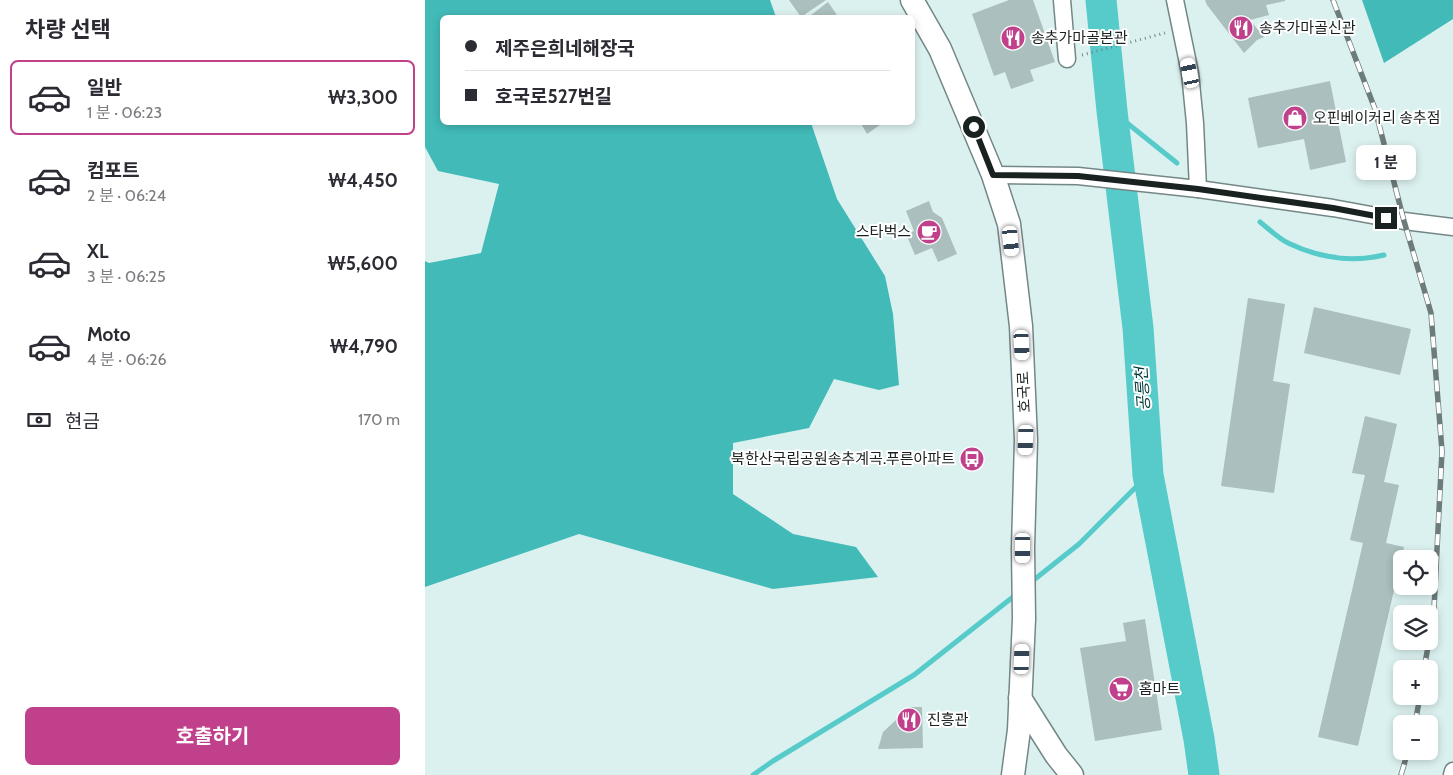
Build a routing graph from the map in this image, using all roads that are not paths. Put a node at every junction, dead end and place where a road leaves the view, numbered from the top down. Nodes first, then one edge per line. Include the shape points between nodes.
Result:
1 (912, 0) edge
2 (1062, 0) edge
3 (1175, 0) edge
4 (1067, 59) road end
5 (993, 175) junction
6 (1198, 189) junction
7 (1453, 227) edge
8 (1020, 698) junction
9 (1453, 771) edge
10 (1013, 775) edge
11 (1072, 775) edge
12 (1452, 775) edge

1 - 5 street, 호국로 via 940,49
2 - 4 street
3 - 6 street via 1190,73
5 - 6 street via 1078,176
5 - 8 street, 호국로 via 1009,224 1021,326 1026,440
6 - 7 street
8 - 10 street, 호국로
8 - 11 street
9 - 12 street

